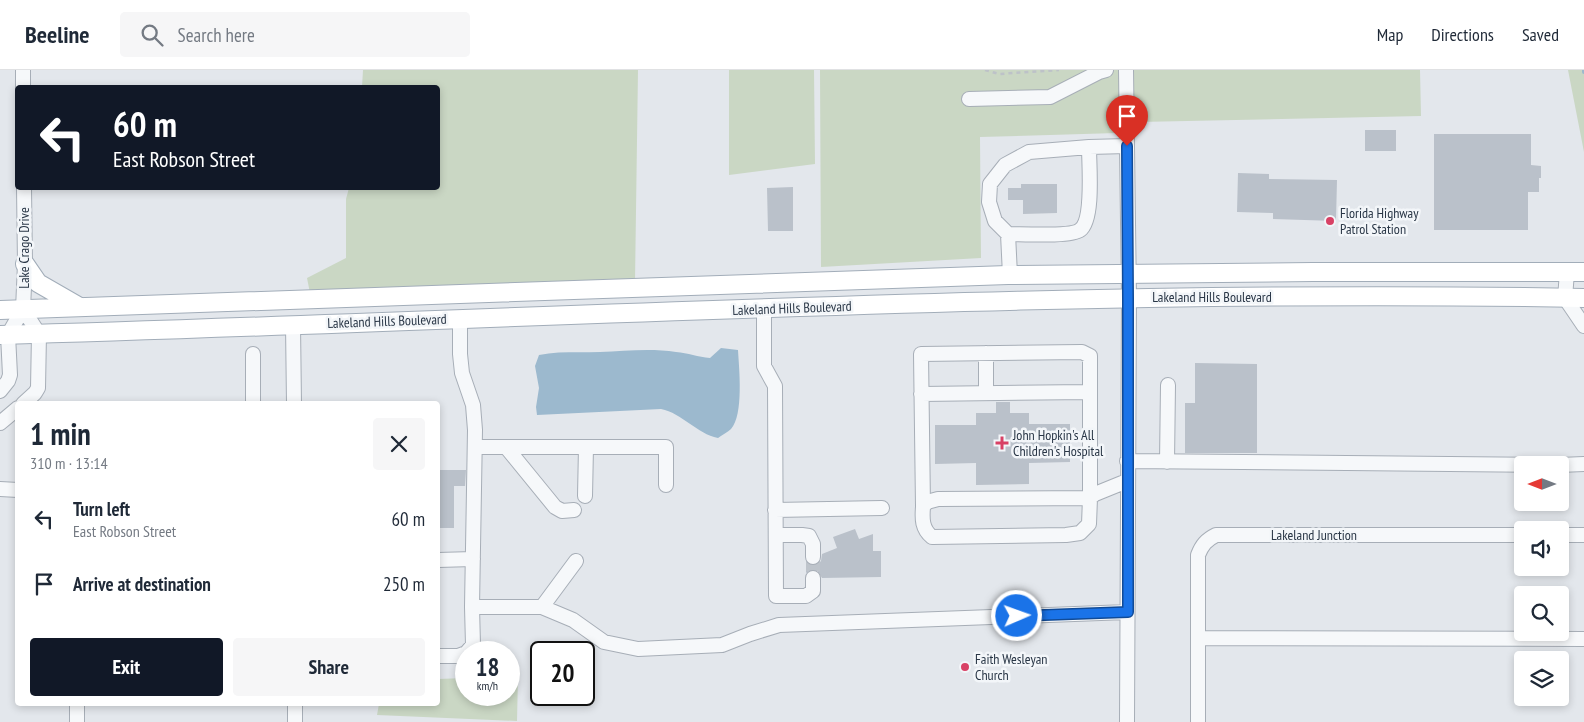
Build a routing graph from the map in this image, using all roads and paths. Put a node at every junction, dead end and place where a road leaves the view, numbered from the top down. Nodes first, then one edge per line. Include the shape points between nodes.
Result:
1 (23, 70) edge
2 (985, 70) edge
3 (1059, 70) edge
4 (1106, 70) edge
5 (1126, 70) edge
6 (23, 85) edge
7 (969, 99) dead end
8 (1127, 146) junction
9 (1090, 148) junction
10 (24, 190) edge
11 (1008, 234) junction
12 (25, 264) junction
13 (1575, 272) edge
14 (1128, 273) junction
15 (1010, 275) junction
16 (673, 287) junction
17 (1584, 297) edge
18 (1128, 298) junction
19 (1566, 298) junction
20 (79, 307) junction
21 (764, 308) junction
22 (23, 309) junction
23 (0, 310) edge
24 (460, 318) junction
25 (293, 325) junction
26 (1584, 326) edge
27 (39, 334) junction
28 (4, 335) edge
29 (986, 353) junction
30 (253, 354) dead end
31 (1168, 385) dead end
32 (0, 391) edge
33 (1090, 392) junction
34 (986, 393) junction
35 (921, 394) junction
36 (26, 401) edge
37 (253, 401) edge
38 (294, 401) edge
39 (15, 410) edge
40 (0, 423) edge
41 (475, 447) junction
42 (506, 447) junction
43 (586, 447) junction
44 (1128, 461) junction
45 (1167, 462) junction
46 (1584, 464) edge
47 (1514, 465) edge
48 (1569, 465) edge
49 (1127, 481) junction
50 (666, 485) dead end
51 (0, 489) edge
52 (15, 490) edge
53 (585, 496) dead end
54 (1090, 498) junction
55 (923, 507) junction
56 (882, 508) dead end
57 (574, 510) dead end
58 (775, 510) junction
59 (776, 535) junction
60 (1514, 535) edge
61 (1569, 535) edge
62 (1584, 535) edge
63 (813, 557) tunnel mouth
64 (472, 559) junction
65 (440, 560) edge
66 (576, 561) dead end
67 (813, 578) tunnel mouth
68 (472, 607) junction
69 (542, 607) junction
70 (1128, 612) junction
71 (1198, 638) junction
72 (1584, 639) edge
73 (473, 641) edge
74 (440, 656) edge
75 (455, 656) edge
76 (77, 706) edge
77 (295, 706) edge
78 (77, 722) edge
79 (295, 722) edge
80 (1126, 722) edge
81 (1198, 722) edge

1 - 6 street
2 - 3 path via 999,74
4 - 7 street via 1050,97
5 - 8 street
8 - 9 street
8 - 14 street
9 - 11 street via 1089,212 1085,225 1068,234
9 - 11 street via 1029,152 1005,165 990,184 989,202 995,222
10 - 12 street, Lake Crago Drive
11 - 15 street
12 - 20 main road via 38,283
12 - 22 street, Lake Crago Drive
13 - 14 main road, Lakeland Hills Boulevard
13 - 17 street
13 - 19 street
14 - 15 main road, Lakeland Hills Boulevard
14 - 18 street
15 - 16 main road, Lakeland Hills Boulevard
16 - 20 main road, Lakeland Hills Boulevard
16 - 24 main road via 635,298 493,302 472,306
17 - 19 main road, Lakeland Hills Boulevard
18 - 19 main road, Lakeland Hills Boulevard
18 - 21 main road, Lakeland Hills Boulevard
18 - 44 street
19 - 26 street
20 - 22 main road, Lakeland Hills Boulevard
21 - 24 main road, Lakeland Hills Boulevard
21 - 58 street via 764,366 775,386
22 - 23 main road, Lakeland Hills Boulevard
22 - 27 street
22 - 28 street
24 - 25 main road, Lakeland Hills Boulevard
24 - 41 street via 462,373 473,405
25 - 27 main road, Lakeland Hills Boulevard
25 - 38 street
27 - 28 main road, Lakeland Hills Boulevard
27 - 36 street via 38,388
28 - 32 street via 10,375
29 - 33 street via 1082,352 1090,356
29 - 34 street
29 - 35 street via 921,354
30 - 37 street
31 - 45 street
33 - 34 street
33 - 54 street
34 - 35 street
35 - 55 street
39 - 40 street
41 - 42 street
41 - 64 street
42 - 43 street
42 - 57 street via 554,507 562,511
43 - 50 street via 666,447
43 - 53 street
44 - 45 street
44 - 49 street
45 - 47 street
46 - 48 street
49 - 54 street
49 - 70 street
51 - 52 street
54 - 55 street via 938,499 927,502
54 - 55 street via 1089,524 1080,533 1066,535 932,537 924,526
56 - 58 street
58 - 59 street
59 - 63 street via 809,536
59 - 67 street via 776,596 806,596 812,591
60 - 71 street, Lakeland Junction via 1216,535 1208,538 1198,555
61 - 62 street
64 - 65 street
64 - 68 street
66 - 69 street
68 - 69 street
68 - 73 street
69 - 70 street via 573,620 604,642 638,649 722,645 780,625
70 - 80 street
71 - 72 street
71 - 81 street, Lakeland Junction
74 - 75 street
76 - 78 street
77 - 79 street

